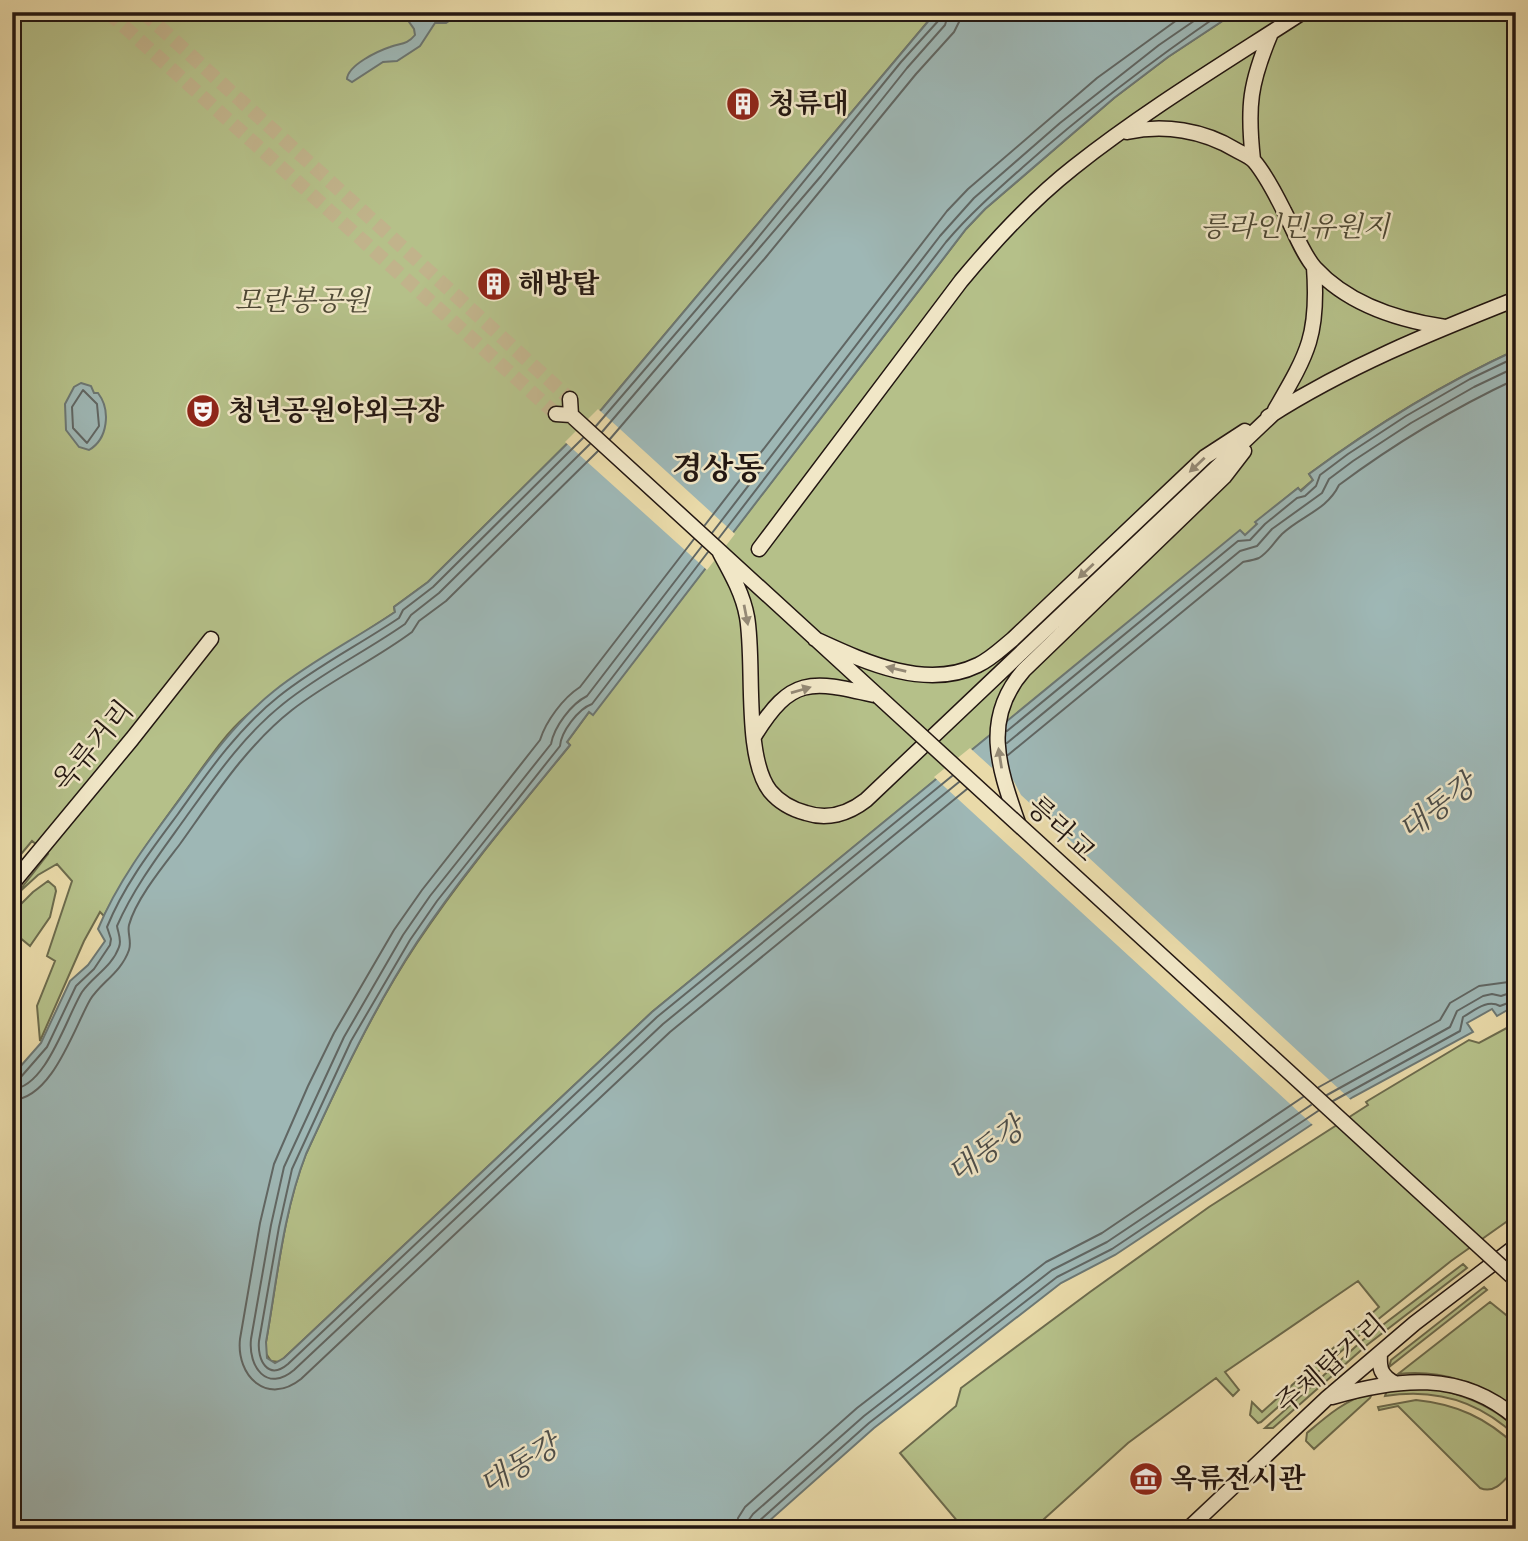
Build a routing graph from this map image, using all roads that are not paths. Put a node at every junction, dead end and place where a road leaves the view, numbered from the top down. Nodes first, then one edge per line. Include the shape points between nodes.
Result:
1 (1303, 12) edge
2 (1270, 33) junction
3 (1119, 134) junction
4 (1253, 160) junction
5 (1314, 267) junction
6 (1516, 299) edge
7 (1446, 327) junction
8 (570, 399) tunnel mouth
9 (1274, 413) junction
10 (759, 549) dead end
11 (720, 553) junction
12 (211, 639) dead end
13 (815, 639) junction
14 (878, 696) junction
15 (754, 735) junction
16 (1018, 823) junction
17 (12, 884) edge
18 (1516, 1246) edge
19 (1516, 1280) edge
20 (1380, 1354) junction
21 (1394, 1383) junction
22 (1327, 1398) junction
23 (1516, 1418) edge
24 (1188, 1529) edge

1 - 2 main road
2 - 3 main road
2 - 4 main road via 1249,102
3 - 4 main road via 1143,128 1188,131 1228,145
3 - 10 main road via 1072,168 990,246
4 - 5 main road
5 - 7 main road via 1368,306 1416,323
5 - 9 main road via 1316,311 1310,343
6 - 7 main road
7 - 9 main road via 1359,365
8 - 11 main road, 릉라교 via 563,415
9 -> 13 main road via 1205,457 1013,639 969,668 927,675 908,672 867,663
9 - 15 main road via 866,800 846,813 813,816 781,803 764,781
16 -> 9 main road via 999,760 1003,702 1024,670 1224,477
11 - 13 main road, 릉라교
11 -> 15 main road via 745,606
12 - 17 main road, 옥류거리
13 - 14 main road, 릉라교
15 -> 14 main road via 781,698 798,689 832,687
14 - 16 main road, 릉라교, bridge
16 - 19 main road, 릉라교, bridge
18 - 20 main road, 주체탑거리
20 - 21 main road via 1384,1376
20 - 22 main road, 주체탑거리
21 - 22 main road
21 - 23 main road via 1453,1385 1490,1399
22 - 24 main road, 주체탑거리

